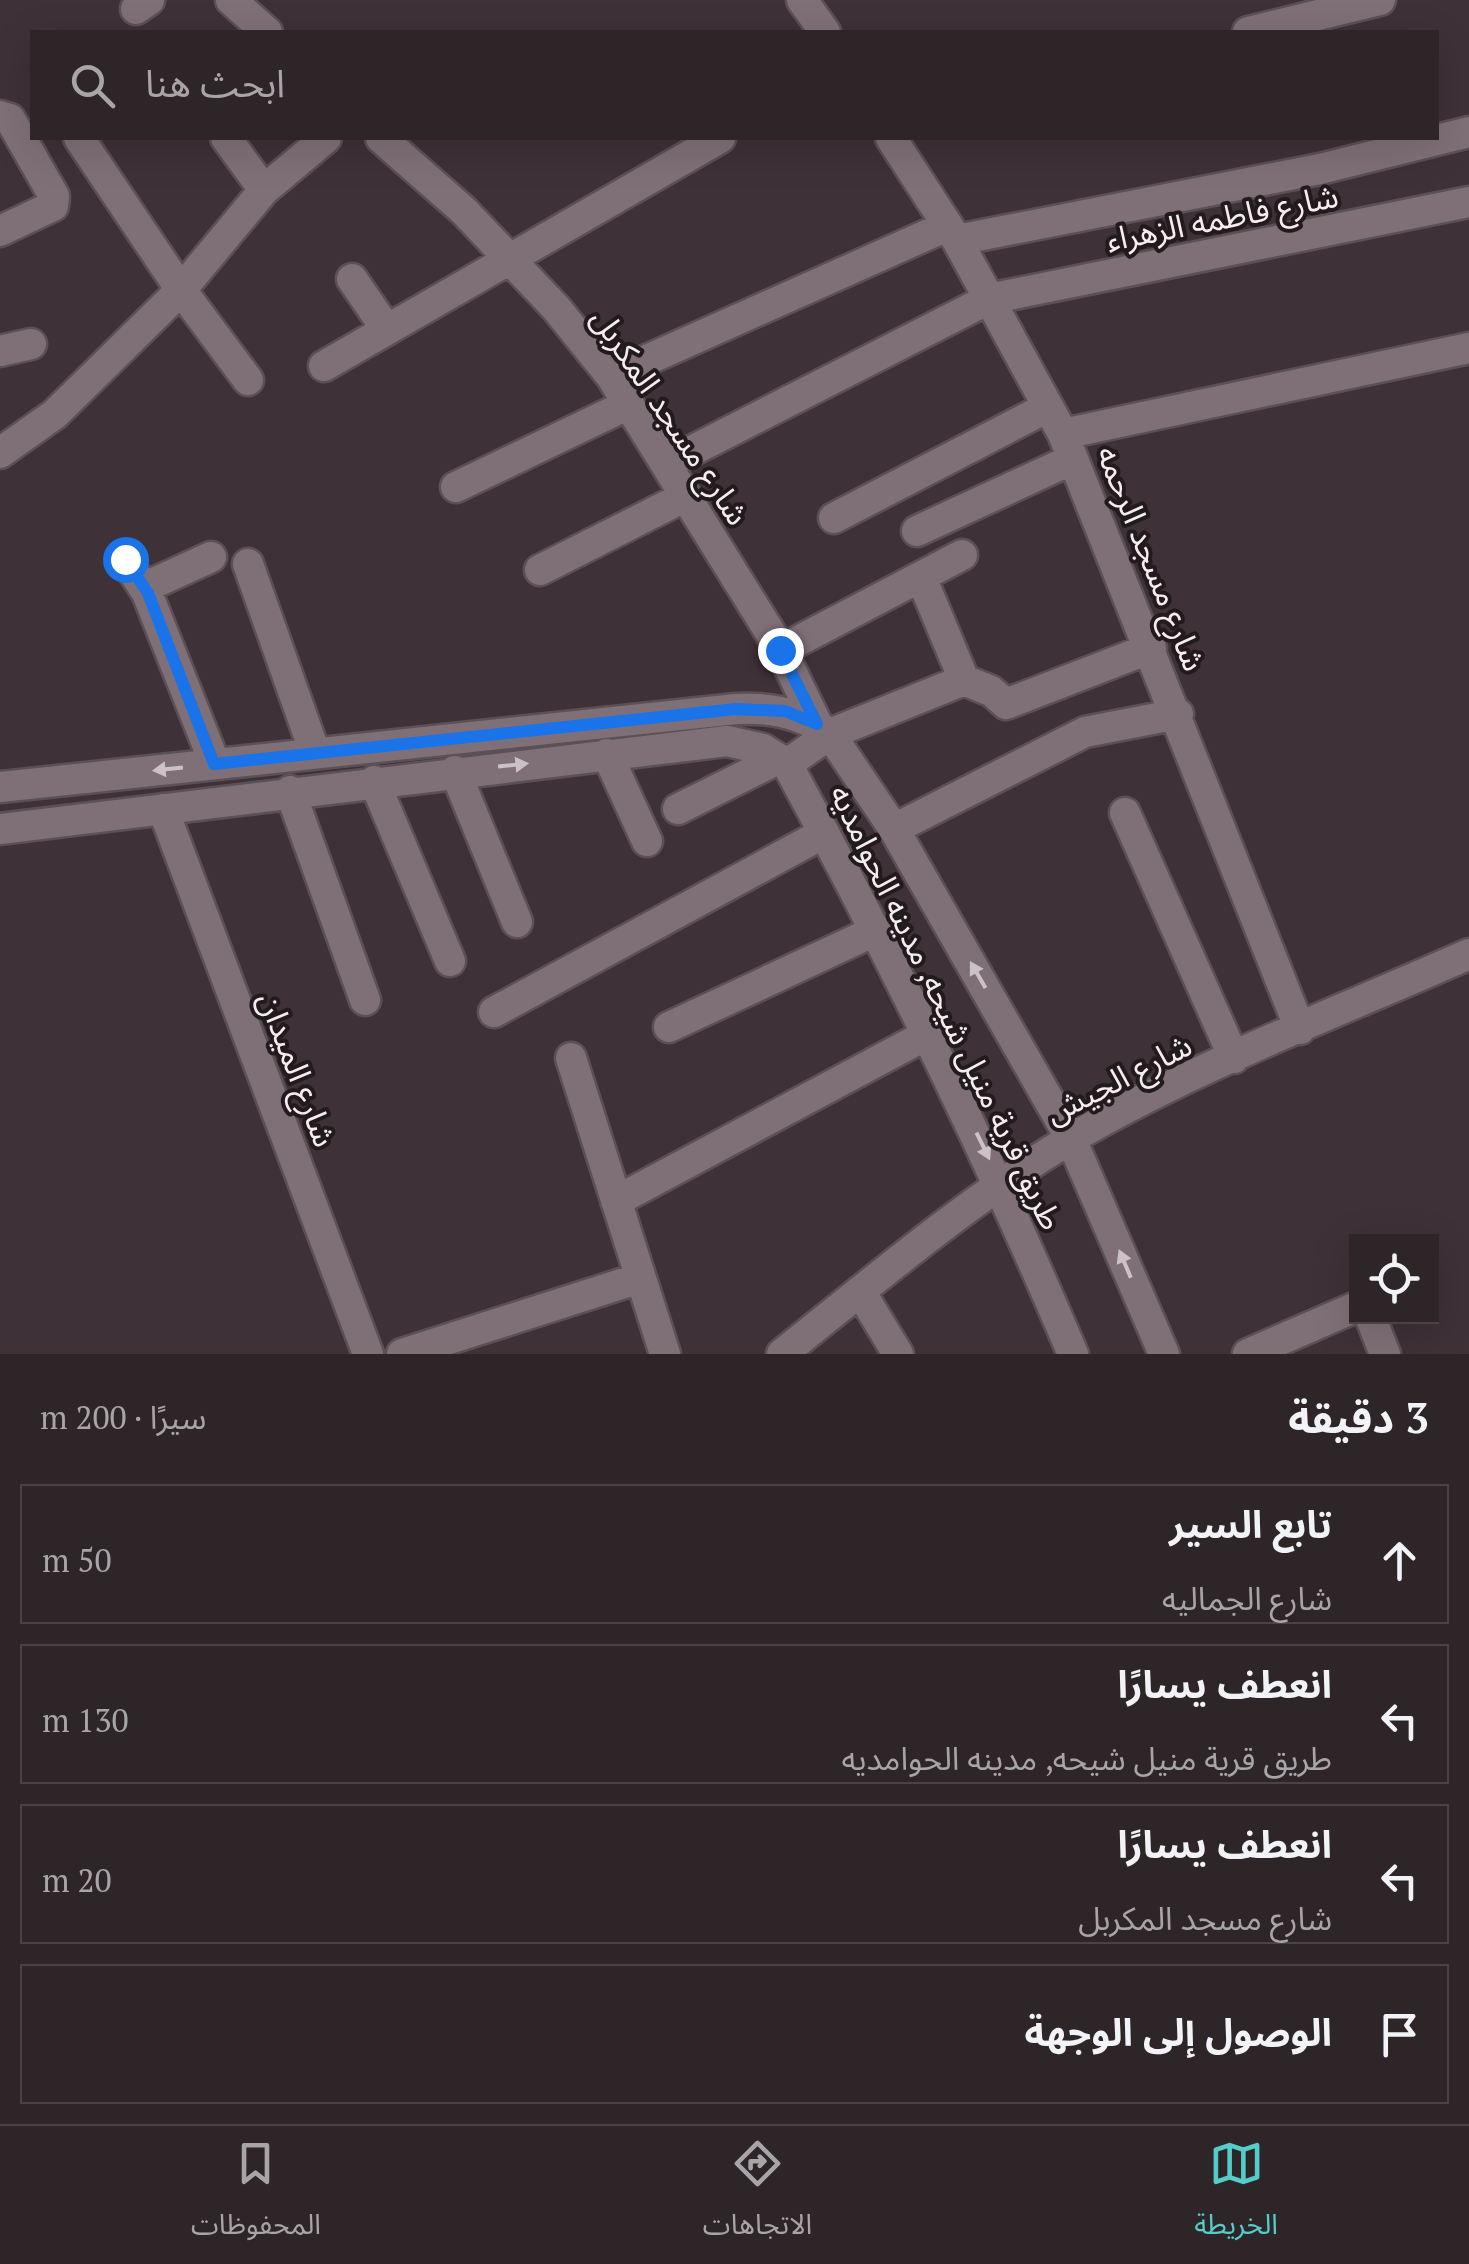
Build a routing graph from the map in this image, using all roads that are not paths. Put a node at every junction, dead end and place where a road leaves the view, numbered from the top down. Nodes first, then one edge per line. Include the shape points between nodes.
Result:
1 (802, 0) edge
2 (1380, 0) edge
3 (824, 30) edge
4 (1256, 30) edge
5 (0, 116) edge
6 (1469, 132) edge
7 (1439, 139) edge
8 (79, 140) edge
9 (227, 140) edge
10 (324, 140) edge
11 (384, 140) edge
12 (717, 140) edge
13 (892, 140) edge
14 (1437, 140) edge
15 (264, 190) junction
16 (1469, 202) edge
17 (0, 231) edge
18 (952, 233) junction
19 (511, 260) junction
20 (352, 279) dead end
21 (180, 290) junction
22 (989, 299) junction
23 (388, 330) junction
24 (32, 344) dead end
25 (1469, 348) edge
26 (0, 351) edge
27 (324, 366) dead end
28 (611, 376) junction
29 (248, 380) dead end
30 (629, 404) junction
31 (1062, 433) junction
32 (0, 453) edge
33 (666, 464) junction
34 (456, 488) dead end
35 (686, 496) junction
36 (834, 518) dead end
37 (918, 531) dead end
38 (962, 555) dead end
39 (211, 557) dead end
40 (125, 559) dead end
41 (248, 564) dead end
42 (540, 570) dead end
43 (921, 576) junction
44 (148, 593) junction
45 (1151, 648) junction
46 (780, 650) junction
47 (964, 680) junction
48 (1178, 714) junction
49 (805, 746) junction
50 (315, 754) junction
51 (607, 754) junction
52 (214, 764) junction
53 (456, 771) junction
54 (51, 781) junction
55 (374, 781) junction
56 (0, 787) edge
57 (290, 791) junction
58 (678, 808) dead end
59 (163, 809) junction
60 (1125, 813) dead end
61 (59, 822) junction
62 (0, 829) edge
63 (894, 829) junction
64 (824, 833) junction
65 (647, 841) dead end
66 (517, 922) dead end
67 (877, 930) junction
68 (1469, 954) edge
69 (450, 960) dead end
70 (366, 1000) dead end
71 (494, 1012) dead end
72 (669, 1027) dead end
73 (1300, 1029) junction
74 (928, 1034) junction
75 (570, 1058) dead end
76 (1234, 1058) junction
77 (1071, 1139) junction
78 (1001, 1184) junction
79 (616, 1201) junction
80 (640, 1278) junction
81 (860, 1291) junction
82 (1349, 1309) edge
83 (1373, 1324) edge
84 (368, 1354) edge
85 (402, 1354) edge
86 (664, 1354) edge
87 (782, 1354) edge
88 (898, 1354) edge
89 (1073, 1354) edge
90 (1164, 1354) edge
91 (1248, 1354) edge
92 (1385, 1354) edge

1 - 3 street
2 - 4 street
5 - 17 street via 10,119 54,196 46,212
6 - 7 street
8 - 21 street
9 - 15 street
10 - 15 street
11 - 19 street, شارع مسجد المكربل
12 - 19 street
13 - 18 street, شارع مسجد الرحمه
14 - 18 street via 1320,169
15 - 21 street
16 - 22 street, شارع فاطمه الزهراء
18 - 22 street, شارع مسجد الرحمه
18 - 28 street
19 - 23 street
19 - 28 street, شارع مسجد المكربل
20 - 23 street
21 - 29 street
21 - 32 street via 41,427
22 - 31 street, شارع مسجد الرحمه
22 - 33 street, شارع فاطمه الزهراء
23 - 27 street
24 - 26 street
25 - 31 street
28 - 30 street, شارع مسجد المكربل
30 - 33 street, شارع مسجد المكربل
30 - 34 street
31 - 36 street
31 - 37 street
31 - 45 street, شارع مسجد الرحمه
33 - 35 street, شارع مسجد المكربل
35 - 42 street
35 - 46 street, شارع مسجد المكربل
38 - 43 street
39 - 44 street via 152,584
40 - 44 street
41 - 50 street
43 - 46 street
43 - 47 street
44 - 52 street
45 - 47 street via 1013,703
45 - 48 street, شارع مسجد الرحمه
46 - 49 street, شارع مسجد المكربل
47 - 49 street
48 - 63 street via 1086,732
48 - 73 street, شارع مسجد الرحمه
49 - 50 street via 760,707
49 - 51 street via 763,749 727,741
49 - 58 street
49 - 63 street, طريق قرية منيل شيحه, مدينه الحوامديه
49 - 64 street, طريق قرية منيل شيحه, مدينه الحوامديه
50 - 52 street
53 -> 51 street
51 - 65 street
52 -> 54 street
53 - 55 street
53 - 66 street
54 - 56 street
54 - 61 street
55 - 57 street
55 - 69 street
57 - 59 street
57 - 70 street
59 - 61 street
59 - 84 street, شارع الميدان
60 - 76 street
61 - 62 street
77 -> 63 street, طريق قرية منيل شيحه, مدينه الحوامديه
64 - 67 street, طريق قرية منيل شيحه, مدينه الحوامديه
64 - 71 street
67 - 72 street
67 - 74 street, طريق قرية منيل شيحه, مدينه الحوامديه
68 - 73 street, شارع الجيش
73 - 76 street, شارع الجيش
74 -> 78 street, طريق قرية منيل شيحه, مدينه الحوامديه
74 - 79 street
75 - 79 street
76 - 77 street, شارع الجيش
77 - 78 street, شارع الجيش
90 -> 77 street, طريق قرية منيل شيحه, مدينه الحوامديه
78 - 81 street, شارع الجيش
78 - 89 street, طريق قرية منيل شيحه, مدينه الحوامديه
79 - 80 street
80 - 85 street
80 - 86 street
81 - 87 street, شارع الجيش
81 - 88 street
82 - 91 street
83 - 92 street

